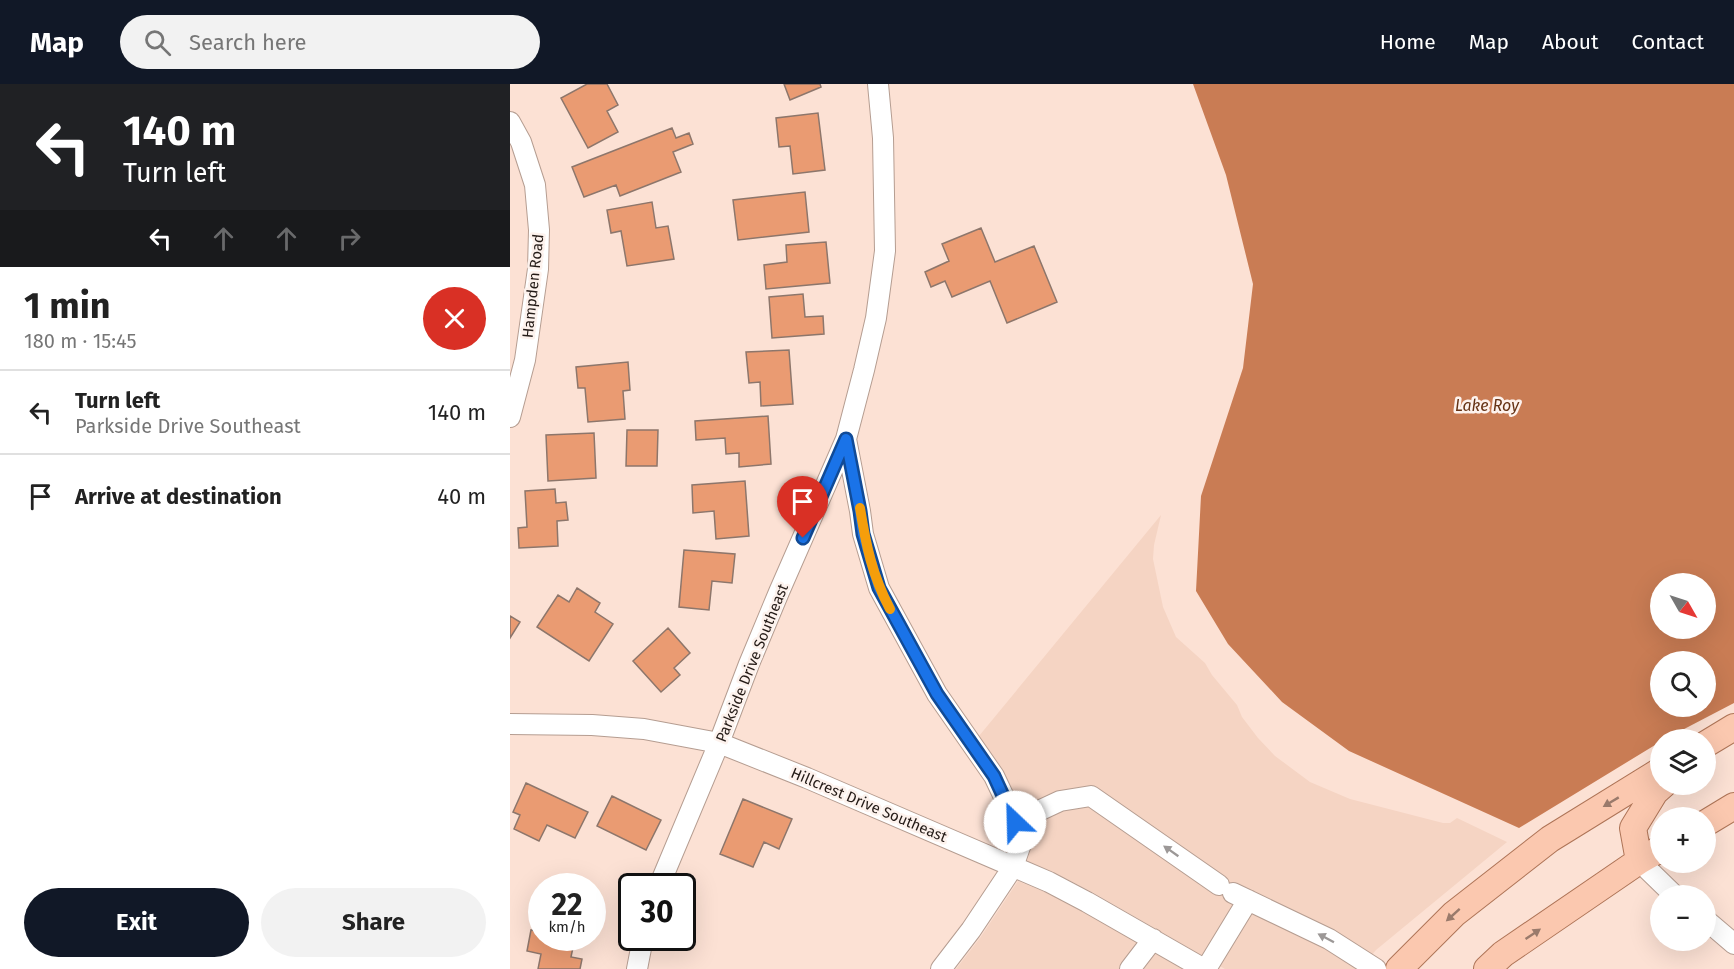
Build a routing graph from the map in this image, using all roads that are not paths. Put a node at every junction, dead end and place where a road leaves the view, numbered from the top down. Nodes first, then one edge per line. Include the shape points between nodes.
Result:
1 (878, 84) edge
2 (510, 122) edge
3 (510, 417) edge
4 (846, 439) junction
5 (510, 724) edge
6 (719, 743) junction
7 (1650, 777) edge
8 (1653, 795) edge
9 (1734, 806) edge
10 (1716, 817) edge
11 (1015, 822) junction
12 (1650, 855) edge
13 (1013, 867) junction
14 (664, 873) edge
15 (1233, 893) junction
16 (1716, 929) edge
17 (1153, 939) junction
18 (1734, 944) edge
19 (640, 951) edge
20 (637, 969) edge
21 (941, 969) edge
22 (1130, 969) edge
23 (1205, 969) edge
24 (1376, 969) edge
25 (1400, 969) edge
26 (1486, 969) edge

1 - 4 street, Parkside Drive Southeast via 885,251 876,318
2 - 3 street, Hampden Road via 535,185 539,230 538,269 525,360
4 - 6 street, Parkside Drive Southeast via 778,592
4 - 11 street via 863,534 879,588 937,694 994,776
5 - 6 street, Hillcrest Drive Southeast via 644,729
6 - 13 street, Hillcrest Drive Southeast
6 - 14 street, Parkside Drive Southeast
7 -> 25 main road via 1550,839 1454,914
8 - 12 main road via 1633,828
9 - 10 main road
11 - 13 street via 1021,844
15 -> 11 street via 1091,796 1060,801
26 -> 12 main road
13 - 17 street, Hillcrest Drive Southeast via 1049,882
13 - 21 street
15 - 23 street
24 -> 15 street via 1329,939
16 - 18 street
17 - 22 street
17 - 23 street, Hillcrest Drive Southeast
19 - 20 street

